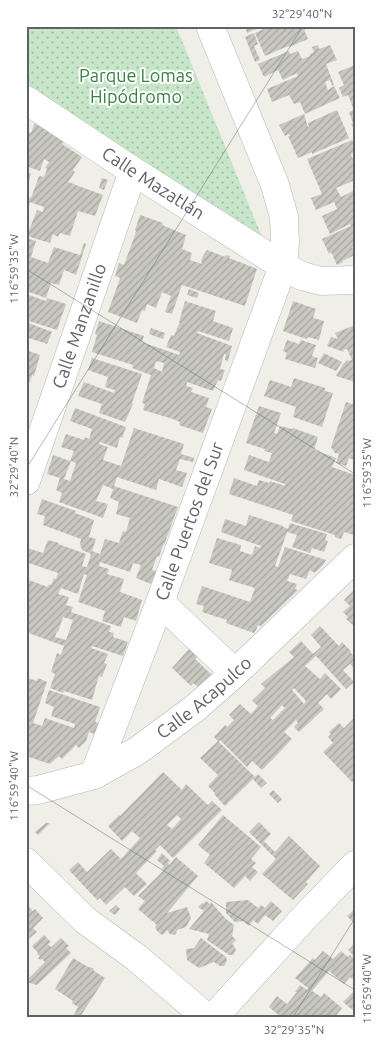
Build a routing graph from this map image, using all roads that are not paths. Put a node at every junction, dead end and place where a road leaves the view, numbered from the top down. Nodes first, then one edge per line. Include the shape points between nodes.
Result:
1 (210, 26) edge
2 (26, 100) edge
3 (133, 171) junction
4 (283, 266) junction
5 (355, 280) edge
6 (26, 481) edge
7 (355, 558) edge
8 (160, 602) junction
9 (234, 672) junction
10 (94, 775) junction
11 (26, 791) edge
12 (26, 862) edge
13 (355, 864) edge
14 (206, 1017) edge
15 (214, 1017) edge

1 - 4 street, Calle Puertos del Sur via 275,185 284,218
2 - 3 street, Calle Mazatlán
3 - 4 street, Calle Mazatlán
3 - 6 street, Calle Manzanillo
4 - 5 street, Calle Mazatlán via 321,281
4 - 8 street, Calle Puertos del Sur
7 - 9 street, Calle Acapulco
8 - 9 street
8 - 10 street, Calle Puertos del Sur
9 - 10 street, Calle Acapulco via 194,709 137,751
10 - 11 street, Calle Acapulco
12 - 14 street via 85,920 137,958
13 - 15 street

